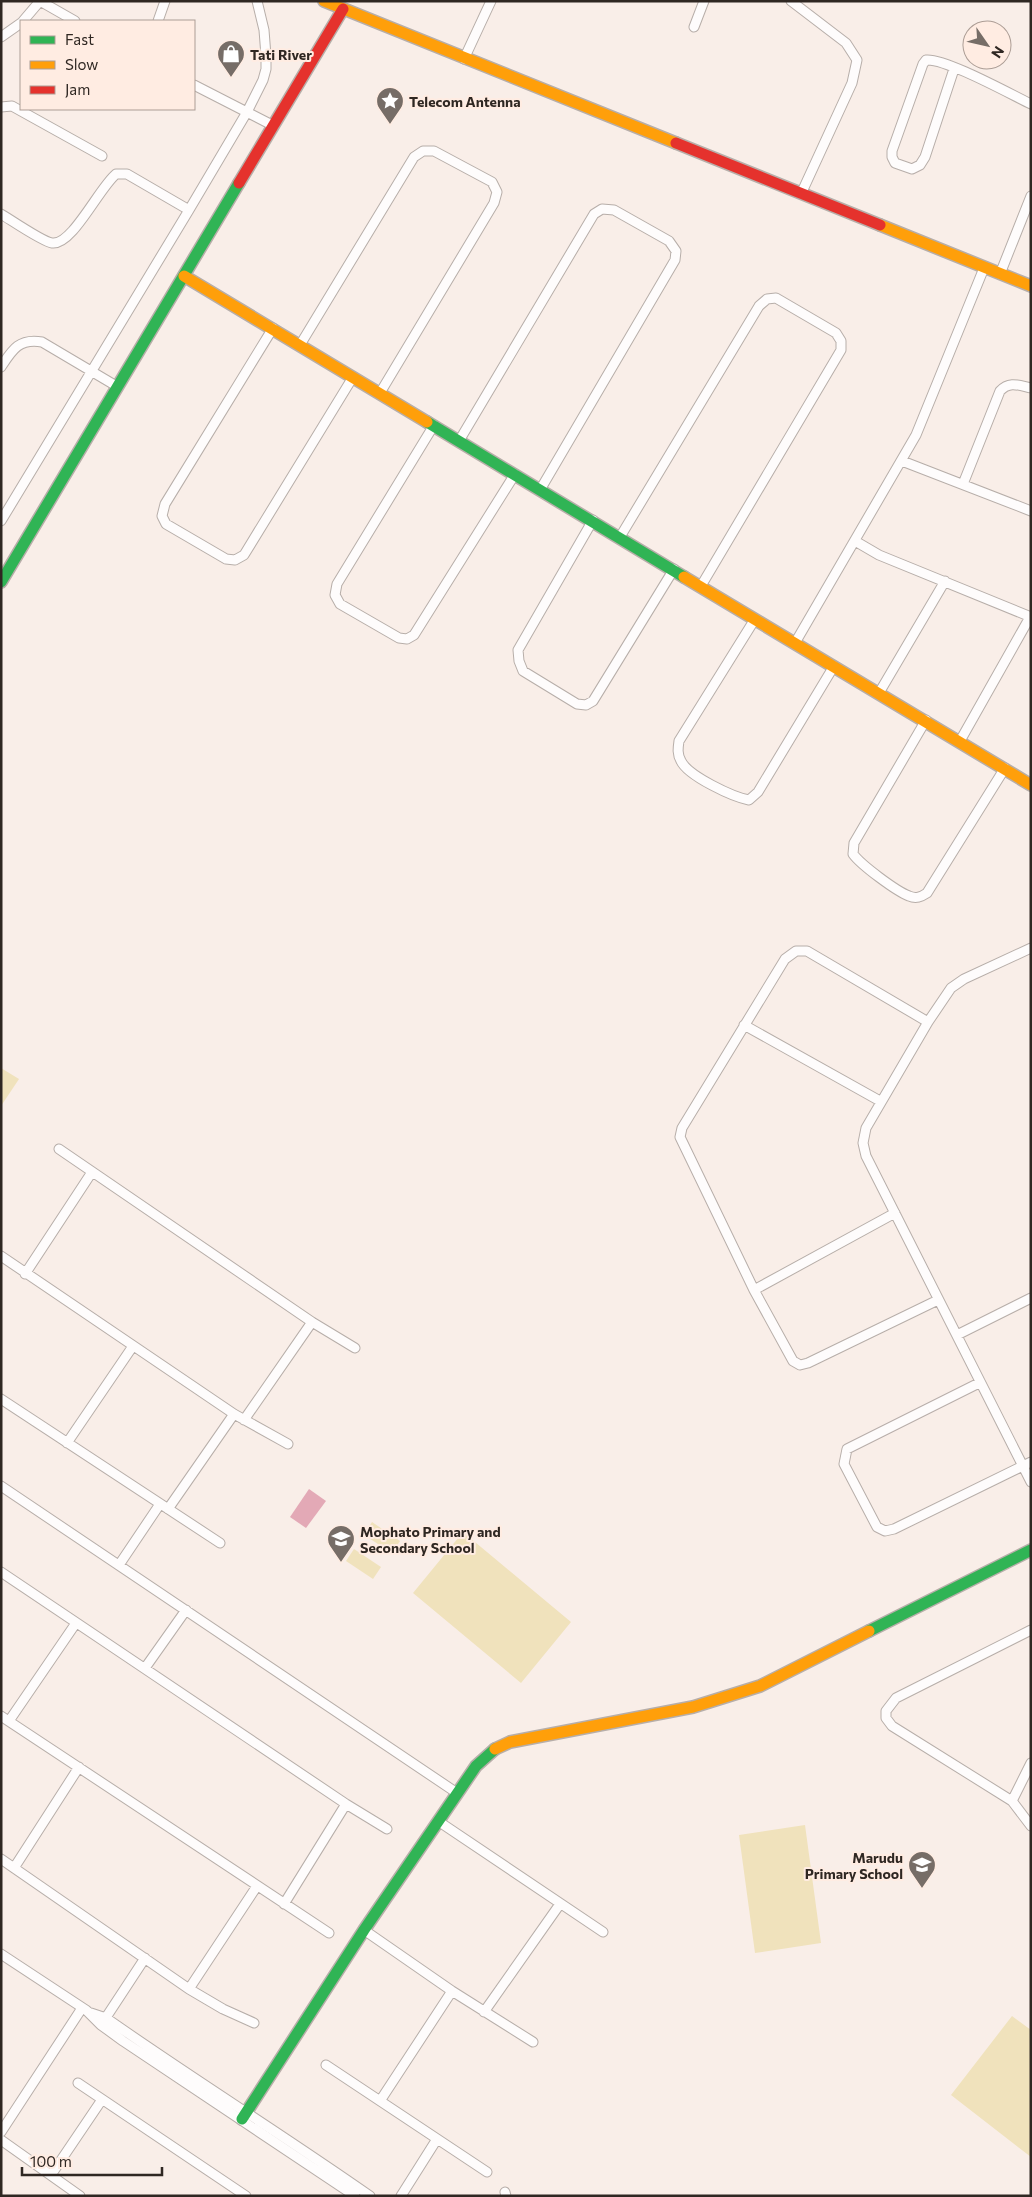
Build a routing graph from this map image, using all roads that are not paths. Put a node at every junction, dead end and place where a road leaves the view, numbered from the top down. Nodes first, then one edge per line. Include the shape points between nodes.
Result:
1 (60, 1) edge
2 (165, 1) edge
3 (257, 1) edge
4 (324, 1) edge
5 (491, 1) edge
6 (704, 1) edge
7 (791, 1) edge
8 (342, 9) junction
9 (55, 10) junction
10 (24, 20) edge
11 (73, 20) edge
12 (158, 20) edge
13 (20, 23) edge
14 (694, 27) dead end
15 (1, 37) edge
16 (464, 59) junction
17 (954, 69) junction
18 (195, 86) edge
19 (1031, 104) edge
20 (1, 107) edge
21 (247, 112) junction
22 (274, 126) junction
23 (102, 156) dead end
24 (801, 194) junction
25 (1031, 196) edge
26 (189, 210) junction
27 (1, 214) edge
28 (984, 268) junction
29 (1000, 274) junction
30 (184, 276) junction
31 (1031, 286) edge
32 (273, 328) junction
33 (300, 345) junction
34 (1, 367) edge
35 (91, 371) junction
36 (353, 377) junction
37 (118, 387) junction
38 (1031, 388) edge
39 (380, 393) junction
40 (434, 425) junction
41 (459, 441) junction
42 (902, 461) junction
43 (515, 474) junction
44 (962, 484) junction
45 (540, 490) junction
46 (1031, 511) edge
47 (593, 520) junction
48 (1, 521) edge
49 (620, 538) junction
50 (855, 541) junction
51 (674, 569) junction
52 (945, 581) junction
53 (1, 582) edge
54 (701, 586) junction
55 (1030, 617) edge
56 (755, 619) junction
57 (795, 643) junction
58 (834, 666) junction
59 (879, 693) junction
60 (926, 720) junction
61 (960, 740) junction
62 (1005, 768) junction
63 (1031, 785) edge
64 (1031, 948) edge
65 (928, 1022) junction
66 (744, 1025) junction
67 (880, 1101) junction
68 (59, 1149) dead end
69 (92, 1172) junction
70 (895, 1213) junction
71 (1, 1256) edge
72 (25, 1274) junction
73 (754, 1290) junction
74 (1031, 1298) edge
75 (938, 1300) junction
76 (312, 1322) junction
77 (957, 1335) junction
78 (133, 1346) junction
79 (355, 1348) dead end
80 (979, 1382) junction
81 (1, 1398) edge
82 (234, 1414) junction
83 (244, 1420) junction
84 (67, 1443) junction
85 (288, 1444) dead end
86 (1027, 1465) edge
87 (1031, 1482) edge
88 (1, 1486) edge
89 (160, 1504) junction
90 (168, 1509) junction
91 (220, 1543) dead end
92 (1031, 1550) edge
93 (119, 1565) junction
94 (1, 1572) edge
95 (186, 1610) junction
96 (76, 1623) junction
97 (1031, 1630) edge
98 (145, 1668) junction
99 (5, 1719) edge
100 (1031, 1763) edge
101 (79, 1766) junction
102 (457, 1793) junction
103 (1012, 1801) junction
104 (346, 1804) junction
105 (438, 1821) junction
106 (1031, 1826) edge
107 (387, 1829) dead end
108 (1, 1858) edge
109 (14, 1868) junction
110 (257, 1886) junction
111 (284, 1904) junction
112 (560, 1904) junction
113 (364, 1930) junction
114 (603, 1932) dead end
115 (329, 1933) dead end
116 (1, 1954) edge
117 (145, 1958) junction
118 (189, 1989) junction
119 (452, 1991) junction
120 (86, 2010) junction
121 (484, 2012) junction
122 (103, 2022) junction
123 (254, 2022) dead end
124 (533, 2042) dead end
125 (326, 2065) dead end
126 (78, 2084) dead end
127 (101, 2100) junction
128 (380, 2101) junction
129 (244, 2115) junction
130 (1, 2132) edge
131 (437, 2139) junction
132 (1, 2140) edge
133 (487, 2172) dead end
134 (52, 2175) junction
135 (355, 2194) edge
136 (80, 2196) edge
137 (246, 2196) edge
138 (370, 2196) edge
139 (401, 2196) edge

1 - 9 street
2 - 12 street
3 - 21 street via 264,30 266,69
4 - 8 street
5 - 16 street
6 - 14 street
7 - 24 street via 846,43 857,60 852,83
8 - 16 street
8 - 22 street
9 - 10 street via 40,1
9 - 11 street
13 - 15 street
16 - 24 street
17 - 17 street via 920,165 912,169 895,163 892,150 923,64 932,60
17 - 19 street
18 - 21 street
20 - 23 street via 12,106
21 - 22 street
21 - 26 street
22 - 30 street
24 - 28 street
25 - 29 street
26 - 27 street via 128,174 116,174 106,182 72,234 63,242 52,243
26 - 35 street
28 - 29 street
28 - 42 street
29 - 31 street
30 - 32 street
30 - 37 street
32 - 33 street
32 - 36 street via 165,504 162,516 166,524 226,559 235,560 244,555
33 - 36 street
33 - 39 street via 414,157 423,151 434,151 492,182 497,192 494,203
34 - 35 street via 12,348 32,340 42,342
35 - 37 street
35 - 48 street
36 - 39 street
37 - 53 street
38 - 44 street via 1012,383 1000,391
39 - 40 street
40 - 41 street
40 - 43 street via 337,584 335,595 340,604 398,638 407,639 414,635
41 - 43 street
41 - 45 street via 594,214 602,209 614,210 669,241 676,251 675,260
42 - 44 street
42 - 50 street
43 - 45 street
44 - 46 street
45 - 47 street
47 - 49 street
47 - 51 street via 518,650 523,672 577,704 586,705 593,701
49 - 51 street
49 - 54 street via 759,306 767,299 776,298 836,333 841,340 841,350
50 - 52 street
50 - 57 street
51 - 54 street
52 - 55 street
52 - 59 street
54 - 56 street
55 - 61 street
56 - 57 street
56 - 58 street via 679,742 679,757 688,770 736,798 749,800 758,792
57 - 58 street
58 - 59 street
59 - 60 street
60 - 61 street
60 - 62 street via 854,843 853,854 860,863 909,897 919,898 927,893
61 - 62 street
62 - 63 street
64 - 65 street via 951,988
65 - 66 street via 807,951 796,951 785,959
65 - 67 street
66 - 67 street
66 - 73 street via 682,1128 680,1137
67 - 70 street via 866,1128 863,1143 866,1156
68 - 69 street
69 - 72 street
69 - 76 street
70 - 73 street
70 - 75 street
71 - 72 street
72 - 78 street
73 - 75 street via 790,1359 800,1365
74 - 77 street
75 - 77 street
76 - 79 street
76 - 83 street
77 - 80 street
78 - 82 street
78 - 84 street
80 - 86 street
80 - 86 street via 847,1449 846,1469 877,1527 886,1531 894,1529
81 - 84 street
82 - 83 street
82 - 90 street
83 - 85 street
84 - 89 street
86 - 87 street
88 - 93 street
89 - 90 street
89 - 93 street
90 - 91 street
92 - 102 street via 760,1686 693,1707 501,1745 484,1757
93 - 95 street
94 - 96 street
95 - 98 street
95 - 102 street
96 - 98 street
96 - 99 street
97 - 103 street via 896,1698 886,1711 886,1718 892,1726
98 - 104 street
99 - 101 street
100 - 103 street
101 - 109 street
101 - 110 street
102 - 105 street
103 - 106 street
104 - 107 street
104 - 111 street
105 - 112 street
105 - 113 street
108 - 109 street
109 - 117 street
110 - 111 street
110 - 118 street
111 - 115 street
112 - 114 street
112 - 121 street
113 - 119 street
113 - 129 street
116 - 120 street
117 - 118 street
117 - 122 street
118 - 123 street
119 - 121 street
119 - 128 street
120 - 122 street
120 - 130 street
121 - 124 street
122 - 129 street via 188,2075
125 - 128 street
126 - 127 street
127 - 134 street
127 - 137 street
128 - 131 street
129 - 135 street
131 - 133 street
131 - 139 street
132 - 134 street
134 - 136 street
135 - 138 street

